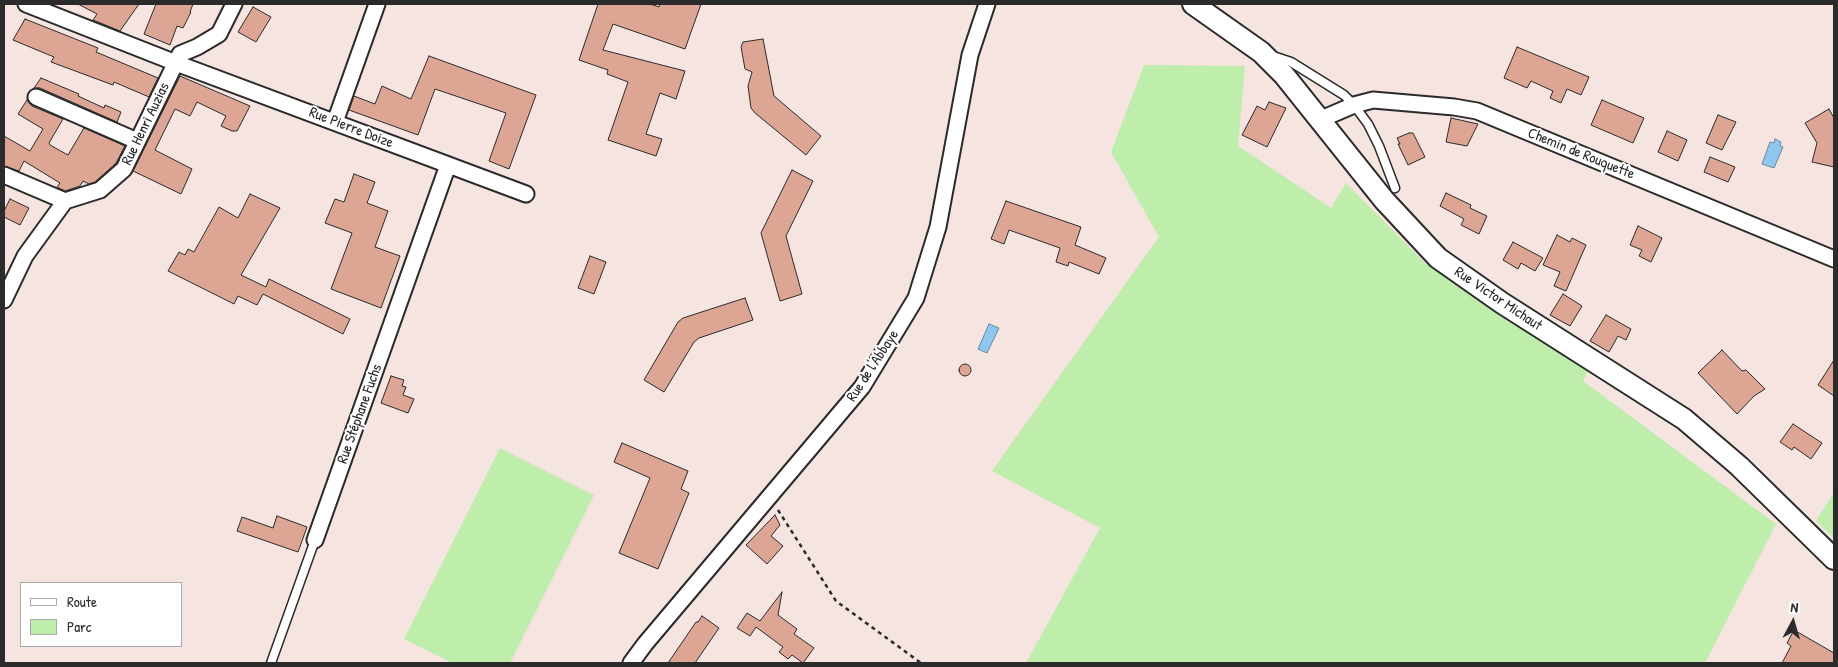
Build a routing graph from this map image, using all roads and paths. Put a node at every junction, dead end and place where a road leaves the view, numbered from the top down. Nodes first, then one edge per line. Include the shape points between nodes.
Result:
1 (26, 4) edge
2 (234, 4) edge
3 (377, 4) edge
4 (987, 4) edge
5 (1193, 4) edge
6 (1261, 52) junction
7 (176, 63) junction
8 (36, 97) dead end
9 (1354, 105) junction
10 (1319, 120) junction
11 (335, 122) junction
12 (137, 141) junction
13 (448, 165) junction
14 (4, 174) edge
15 (1395, 188) dead end
16 (526, 194) dead end
17 (65, 201) junction
18 (1834, 258) edge
19 (4, 300) edge
20 (770, 496) junction
21 (315, 540) joint
22 (1834, 559) edge
23 (920, 662) edge
24 (271, 663) edge
25 (630, 663) edge

1 - 7 street, Rue Pierre Doize
2 - 7 street, Rue Henri Auzias via 220,34 180,54
3 - 11 street
4 - 20 street, Rue de l'Abbaye via 970,55 938,227 916,298 862,388
5 - 6 street, Rue Victor Michaut
6 - 9 lane via 1291,62 1344,95
6 - 10 street, Rue Victor Michaut via 1284,75
7 - 11 street, Rue Pierre Doize
7 - 12 street, Rue Henri Auzias
8 - 12 street
9 - 10 street, Chemin de Rouquette
9 - 15 lane via 1379,146
9 - 18 street, Chemin de Rouquette via 1373,100 1477,111
10 - 22 street, Rue Victor Michaut via 1384,200 1438,258 1502,303 1684,419 1739,466
11 - 13 street, Rue Pierre Doize
12 - 17 street, Rue Henri Auzias via 124,170 100,190
13 - 16 street, Rue Pierre Doize
13 - 21 street, Rue Stéphane Fuchs
14 - 17 street
17 - 19 street via 25,256
20 - 23 path via 836,601
20 - 25 street, Rue de l'Abbaye
21 - 24 lane, Rue Stéphane Fuchs

